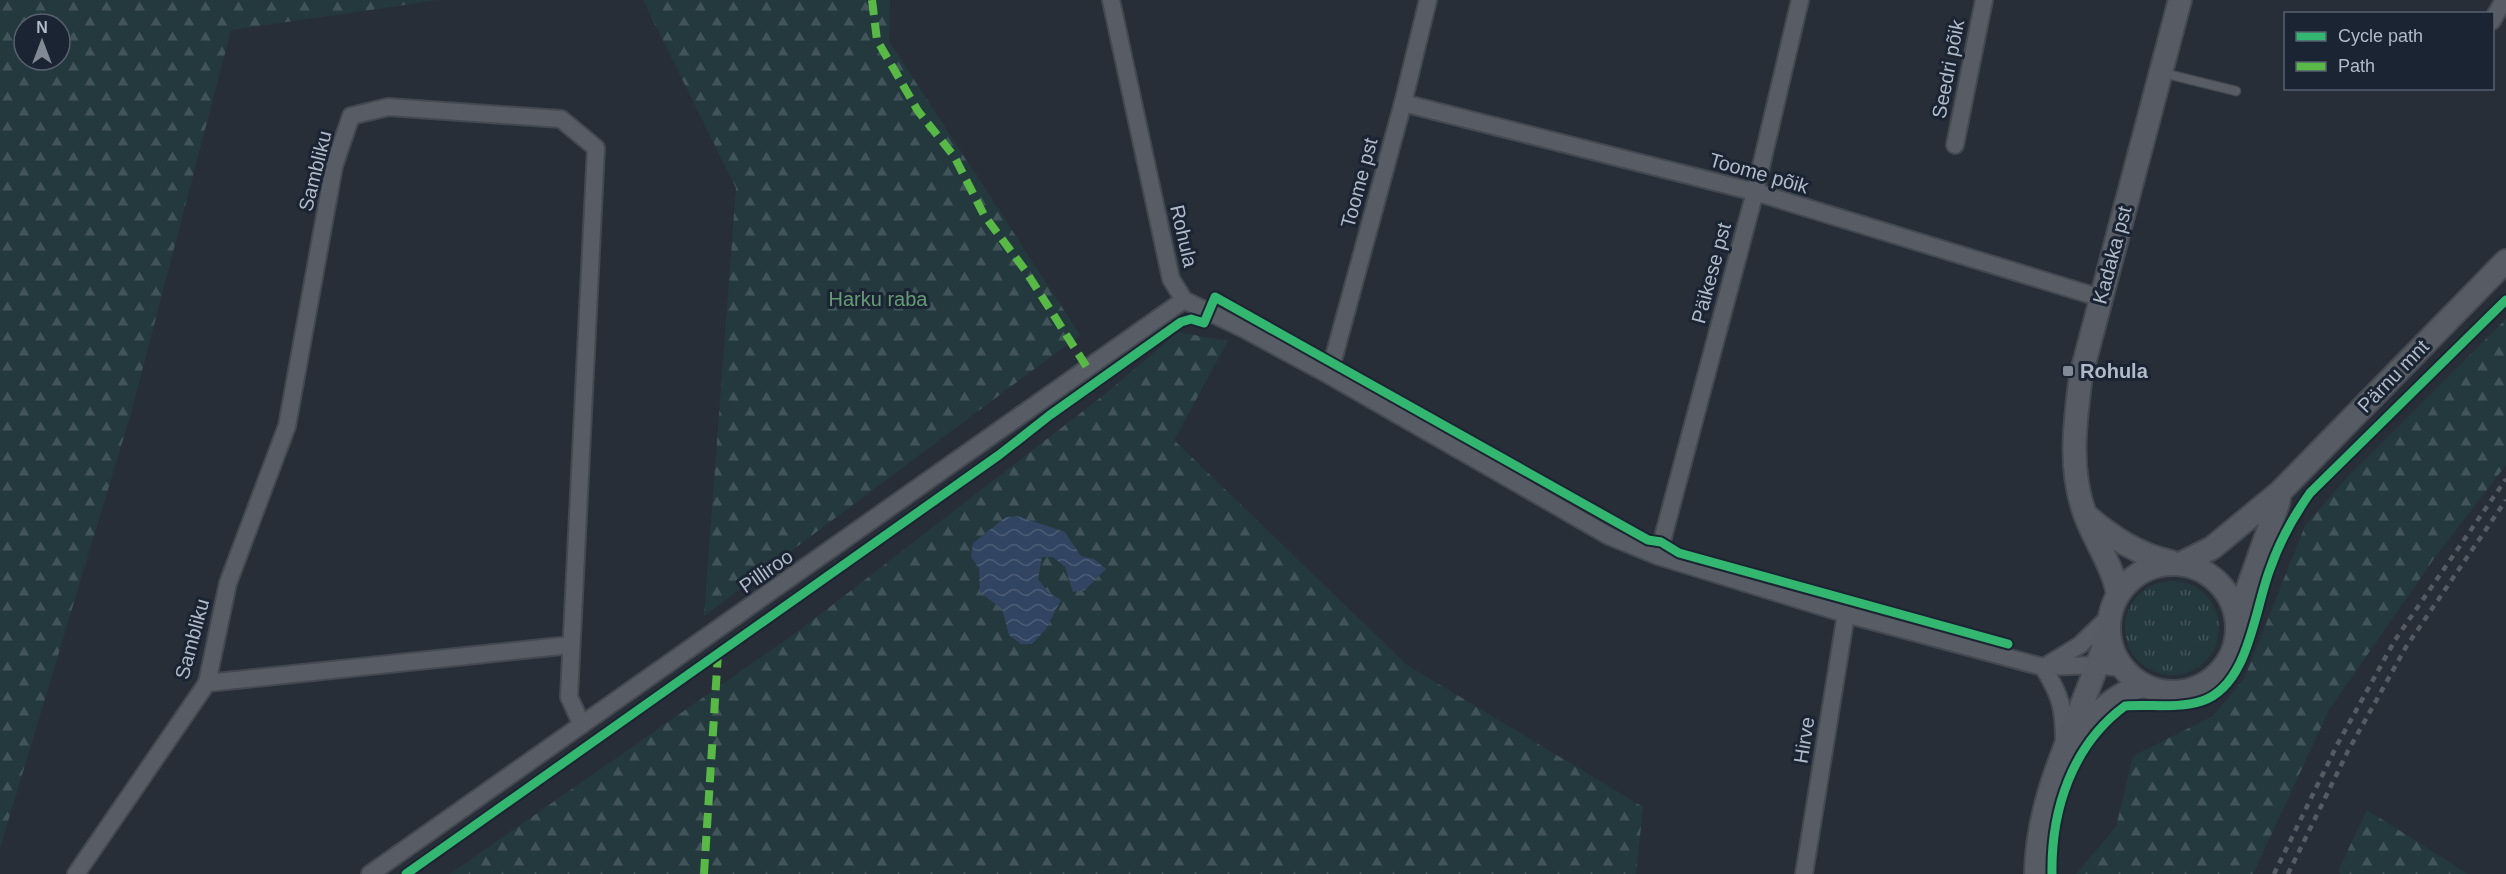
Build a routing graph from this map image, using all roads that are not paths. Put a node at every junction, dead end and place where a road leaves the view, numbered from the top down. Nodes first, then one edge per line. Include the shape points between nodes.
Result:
1 (1111, 0) edge
2 (1428, 0) edge
3 (1800, 0) edge
4 (1984, 0) edge
5 (2180, 0) edge
6 (2504, 0) edge
7 (2494, 19) edge
8 (2160, 73) junction
9 (2236, 91) dead end
10 (1403, 103) junction
11 (1955, 145) dead end
12 (1755, 192) junction
13 (2506, 261) edge
14 (2101, 298) junction
15 (1184, 300) junction
16 (1329, 375) junction
17 (2280, 492) junction
18 (2085, 514) junction
19 (1658, 556) junction
20 (2180, 564) junction
21 (2118, 594) junction
22 (1846, 614) junction
23 (2237, 619) junction
24 (2109, 624) junction
25 (571, 645) junction
26 (2098, 665) junction
27 (2043, 667) junction
28 (2122, 668) junction
29 (207, 683) junction
30 (2144, 685) junction
31 (582, 725) junction
32 (2064, 751) junction
33 (76, 874) edge
34 (370, 874) edge
35 (1804, 874) edge
36 (2036, 874) edge

1 - 15 street, Rohula via 1171,279
2 - 10 street, Toome pst
3 - 12 street, Päikese pst
4 - 11 street, Seedri põik
5 - 8 main road, Kadaka pst
6 - 7 street
8 - 9 lane
8 - 14 main road, Kadaka pst
10 - 12 street, Toome põik
10 - 16 street, Toome pst
12 - 14 street, Toome põik
12 - 19 street, Päikese pst
13 - 17 main road, Pärnu mnt
14 - 18 main road, Kadaka pst via 2081,375 2073,443 2074,470
15 - 16 street
15 - 31 street, Pilliroo
16 - 19 street via 1609,536
17 - 20 main road, Pärnu mnt via 2212,548
17 - 23 main road, Pärnu mnt
18 - 20 main road via 2114,539 2149,557
18 - 21 main road, Kadaka pst
19 - 22 street
20 - 21 main road via 2155,566 2135,576
20 - 23 main road via 2202,570 2220,583 2231,598
21 - 24 main road
22 - 27 street
22 - 35 street, Hirve
23 - 30 main road via 2233,652 2212,680 2172,693
24 - 26 main road
24 - 27 street
24 - 28 main road via 2112,648
25 - 29 street
25 - 29 street, Sambliku via 596,147 561,119 388,107 351,116 334,166 287,426 228,583
25 - 31 street, Sambliku via 569,697
26 - 27 street
26 - 28 street
26 - 32 main road
27 - 32 street via 2060,695
28 - 30 main road
29 - 33 street, Sambliku
30 - 32 main road via 2107,703
31 - 34 street, Pilliroo
32 - 36 main road via 2038,835

